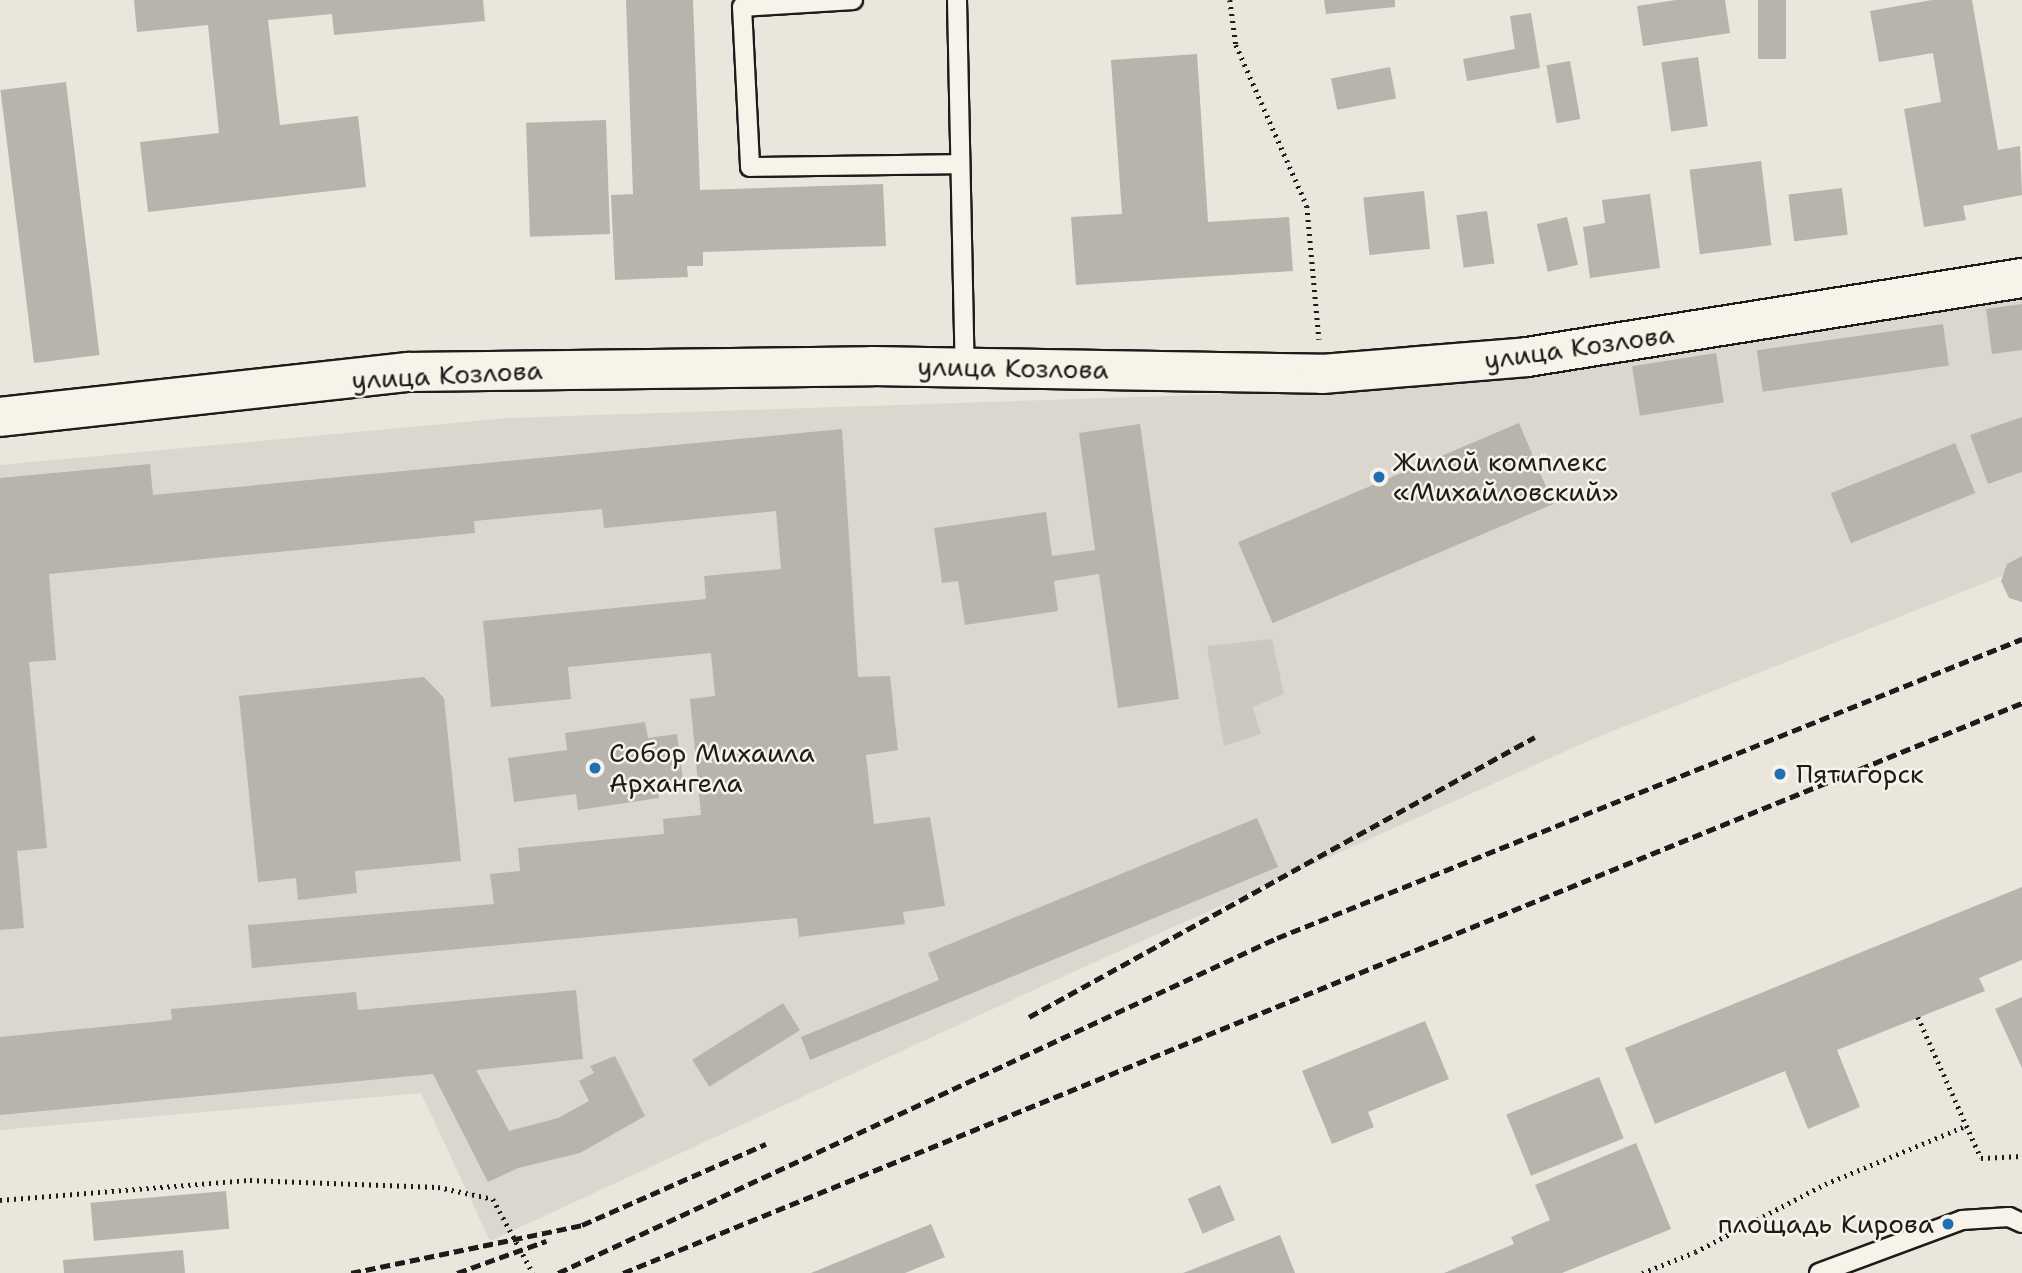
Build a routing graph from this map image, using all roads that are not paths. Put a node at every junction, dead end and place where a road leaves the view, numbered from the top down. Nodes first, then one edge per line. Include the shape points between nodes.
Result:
1 (853, 0) edge
2 (957, 0) edge
3 (960, 164) junction
4 (2022, 278) edge
5 (965, 367) junction
6 (0, 417) edge
7 (2022, 1223) edge
8 (1819, 1273) edge

1 - 3 lane via 742,7 750,167
2 - 3 lane
3 - 5 lane
4 - 5 street, улица Козлова via 1527,358 1322,374
5 - 6 street, улица Козлова via 408,372
7 - 8 lane via 2009,1217 1962,1220

